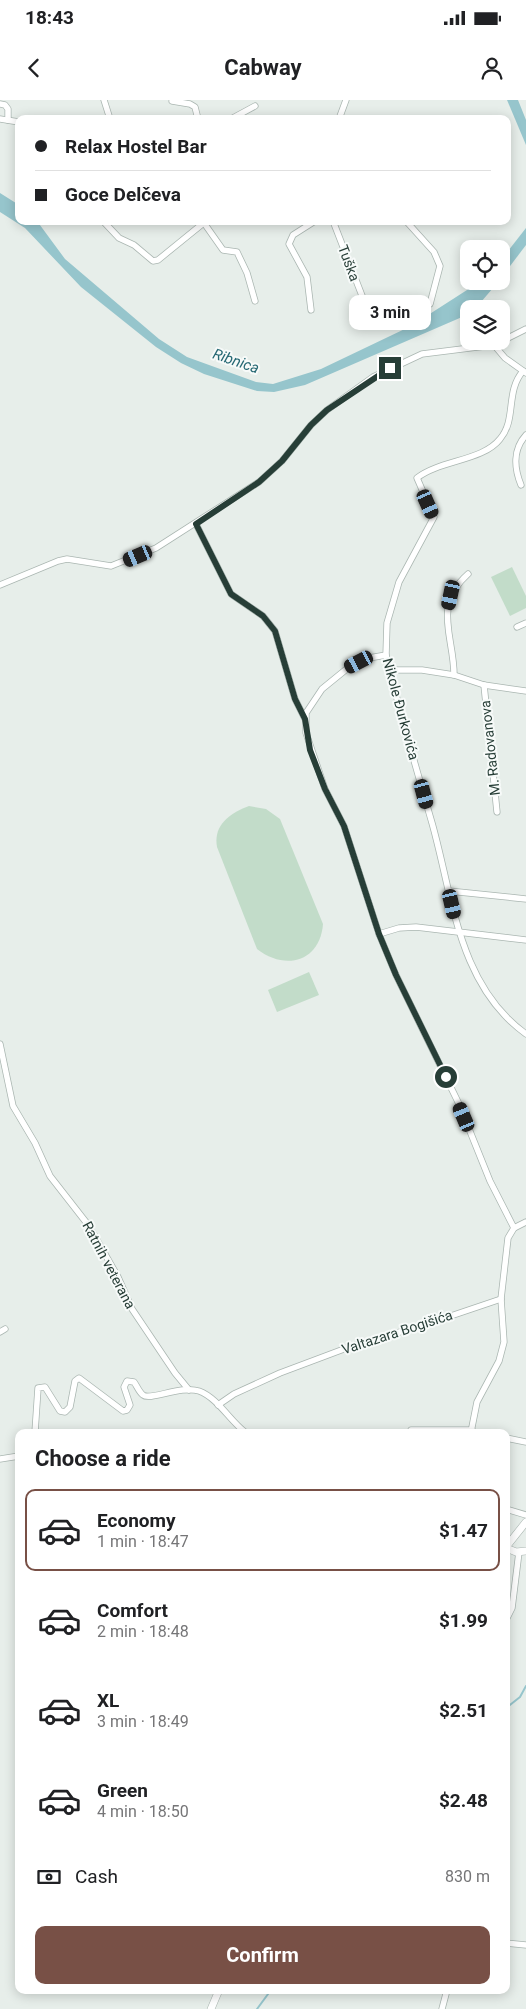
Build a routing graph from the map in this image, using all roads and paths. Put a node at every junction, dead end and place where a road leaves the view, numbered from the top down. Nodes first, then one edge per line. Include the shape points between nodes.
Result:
1 (104, 100) edge
2 (346, 100) edge
3 (172, 102) dead end
4 (0, 104) edge
5 (255, 106) dead end
6 (109, 115) edge
7 (197, 115) edge
8 (238, 115) edge
9 (340, 115) edge
10 (0, 119) edge
11 (8, 120) junction
12 (15, 121) edge
13 (107, 225) edge
14 (201, 225) edge
15 (207, 225) edge
16 (309, 225) edge
17 (335, 225) edge
18 (410, 225) edge
19 (255, 301) dead end
20 (430, 304) dead end
21 (366, 306) dead end
22 (311, 310) dead end
23 (526, 329) edge
24 (510, 337) edge
25 (460, 349) edge
26 (499, 350) edge
27 (525, 372) edge
28 (526, 435) edge
29 (521, 485) dead end
30 (196, 524) junction
31 (468, 574) dead end
32 (0, 585) edge
33 (526, 623) edge
34 (517, 627) dead end
35 (386, 655) junction
36 (389, 670) junction
37 (454, 675) junction
38 (484, 685) junction
39 (526, 691) edge
40 (305, 719) junction
41 (497, 812) dead end
42 (449, 890) junction
43 (526, 899) edge
44 (458, 930) junction
45 (379, 934) junction
46 (526, 940) edge
47 (526, 1034) edge
48 (0, 1044) edge
49 (526, 1222) edge
50 (514, 1228) junction
51 (500, 1299) junction
52 (189, 1390) junction
53 (218, 1405) junction
54 (35, 1429) edge
55 (242, 1429) edge
56 (472, 1429) edge
57 (510, 1439) edge
58 (526, 1442) edge
59 (15, 1457) edge
60 (0, 1459) edge
61 (510, 1510) edge
62 (526, 1515) edge
63 (526, 1522) edge
64 (510, 1542) edge
65 (522, 1551) edge
66 (510, 1612) edge
67 (510, 1943) edge
68 (526, 1945) edge
69 (217, 1994) edge
70 (446, 1994) edge
71 (211, 2009) edge
72 (442, 2009) edge

1 - 6 street
2 - 9 street
3 - 7 street via 190,104 195,107
4 - 11 street via 8,109
5 - 8 street
10 - 11 street
11 - 12 street
13 - 14 street via 119,238 134,245 153,261
15 - 19 street via 223,250 237,252
16 - 22 street via 293,235 290,248 307,277
17 - 21 street, Tuška
18 - 20 street via 434,252 440,266
23 - 24 street
25 - 30 street via 422,354 373,377 322,415 259,482
26 - 27 street
27 - 35 street, Nikole Đurkovića via 512,388 505,431 495,445 484,452 427,470 417,478 434,517 400,582 387,623
28 - 29 street via 517,447 516,472
30 - 32 street via 156,548 124,562 111,566 58,560
30 - 40 street via 231,594 263,616 275,631 295,699
31 - 37 street via 453,589 447,613
33 - 34 street
35 - 36 street, Nikole Đurkovića
35 - 40 street via 359,662 338,675 317,693
36 - 37 street via 422,670
36 - 42 street, Nikole Đurkovića
37 - 38 street
38 - 39 street
38 - 41 street, M. Radovanova
40 - 45 street via 310,750 344,826
42 - 43 street
42 - 44 street, Nikole Đurkovića
44 - 45 street via 408,927
44 - 46 street
44 - 47 street, Nikole Đurkovića via 486,992
45 - 50 street
48 - 52 street, Ratnih veterana via 13,1106 50,1176 89,1226 118,1276 132,1309
49 - 50 street
50 - 51 street via 508,1238
51 - 53 street, Valtazara Bogišića via 352,1346 280,1373
51 - 56 street via 504,1342 499,1361 477,1402
52 - 53 street, Ratnih veterana via 199,1392
52 - 54 street via 143,1396 132,1381 127,1381 124,1386 130,1405 123,1411 79,1378 74,1382 69,1409 63,1412 44,1388 39,1387
53 - 55 street, Ratnih veterana
57 - 58 street
59 - 60 street
61 - 62 street
63 - 64 street
65 - 66 street
67 - 68 street
69 - 71 street
70 - 72 street

